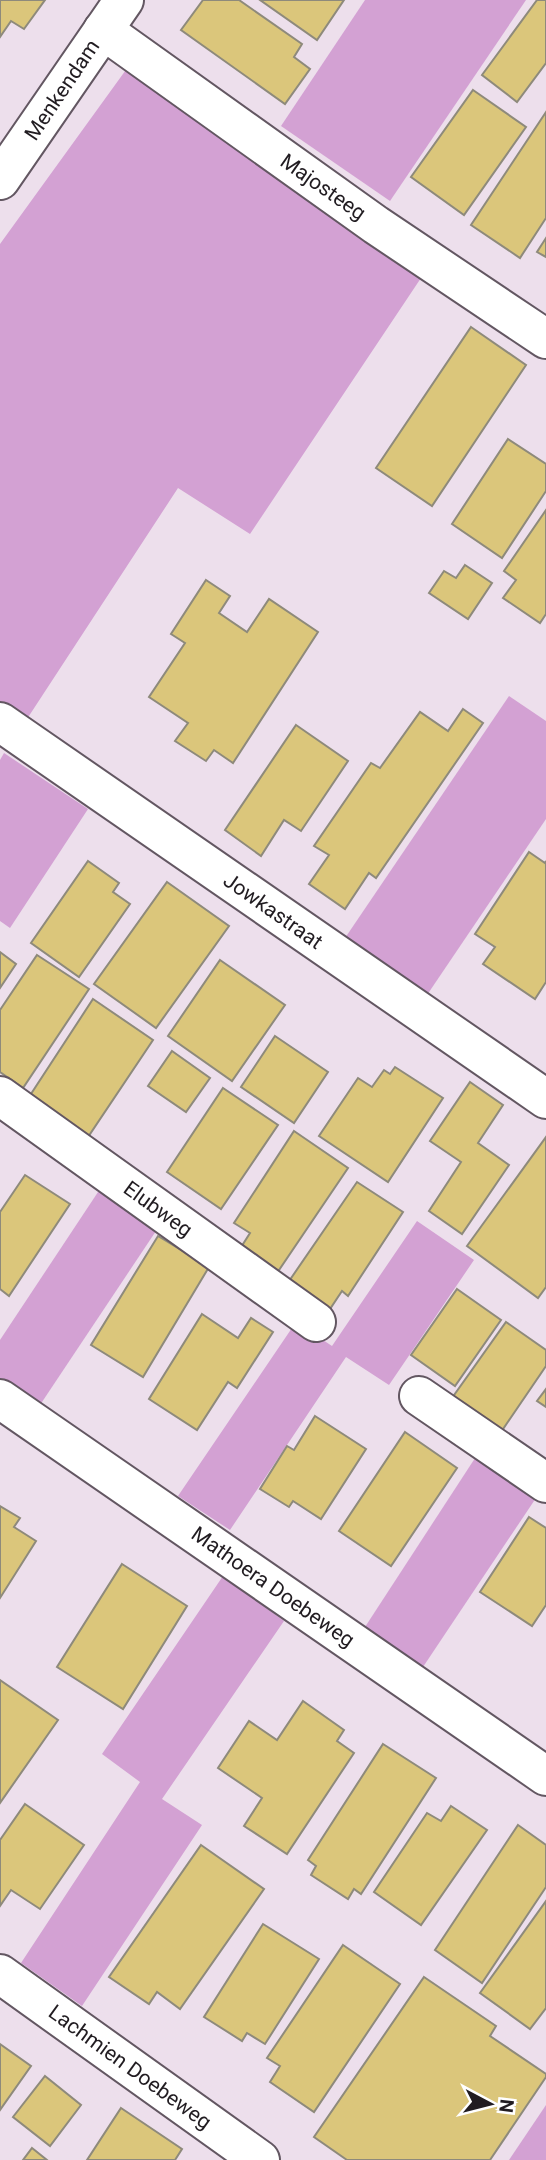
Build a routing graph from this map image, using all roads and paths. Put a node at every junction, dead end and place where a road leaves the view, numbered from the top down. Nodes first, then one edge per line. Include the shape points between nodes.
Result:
1 (113, 15) edge
2 (0, 180) edge
3 (546, 339) edge
4 (0, 722) edge
5 (0, 1096) edge
6 (546, 1098) edge
7 (316, 1322) dead end
8 (419, 1396) dead end
9 (0, 1399) edge
10 (546, 1483) edge
11 (546, 1776) edge
12 (0, 1974) edge
13 (260, 2160) edge

1 - 2 street, Menkendam
1 - 3 street, Majosteeg via 376,225
4 - 6 street, Jowkastraat
5 - 7 street, Elubweg
8 - 10 street
9 - 11 street, Mathoera Doebeweg
12 - 13 street, Lachmien Doebeweg

